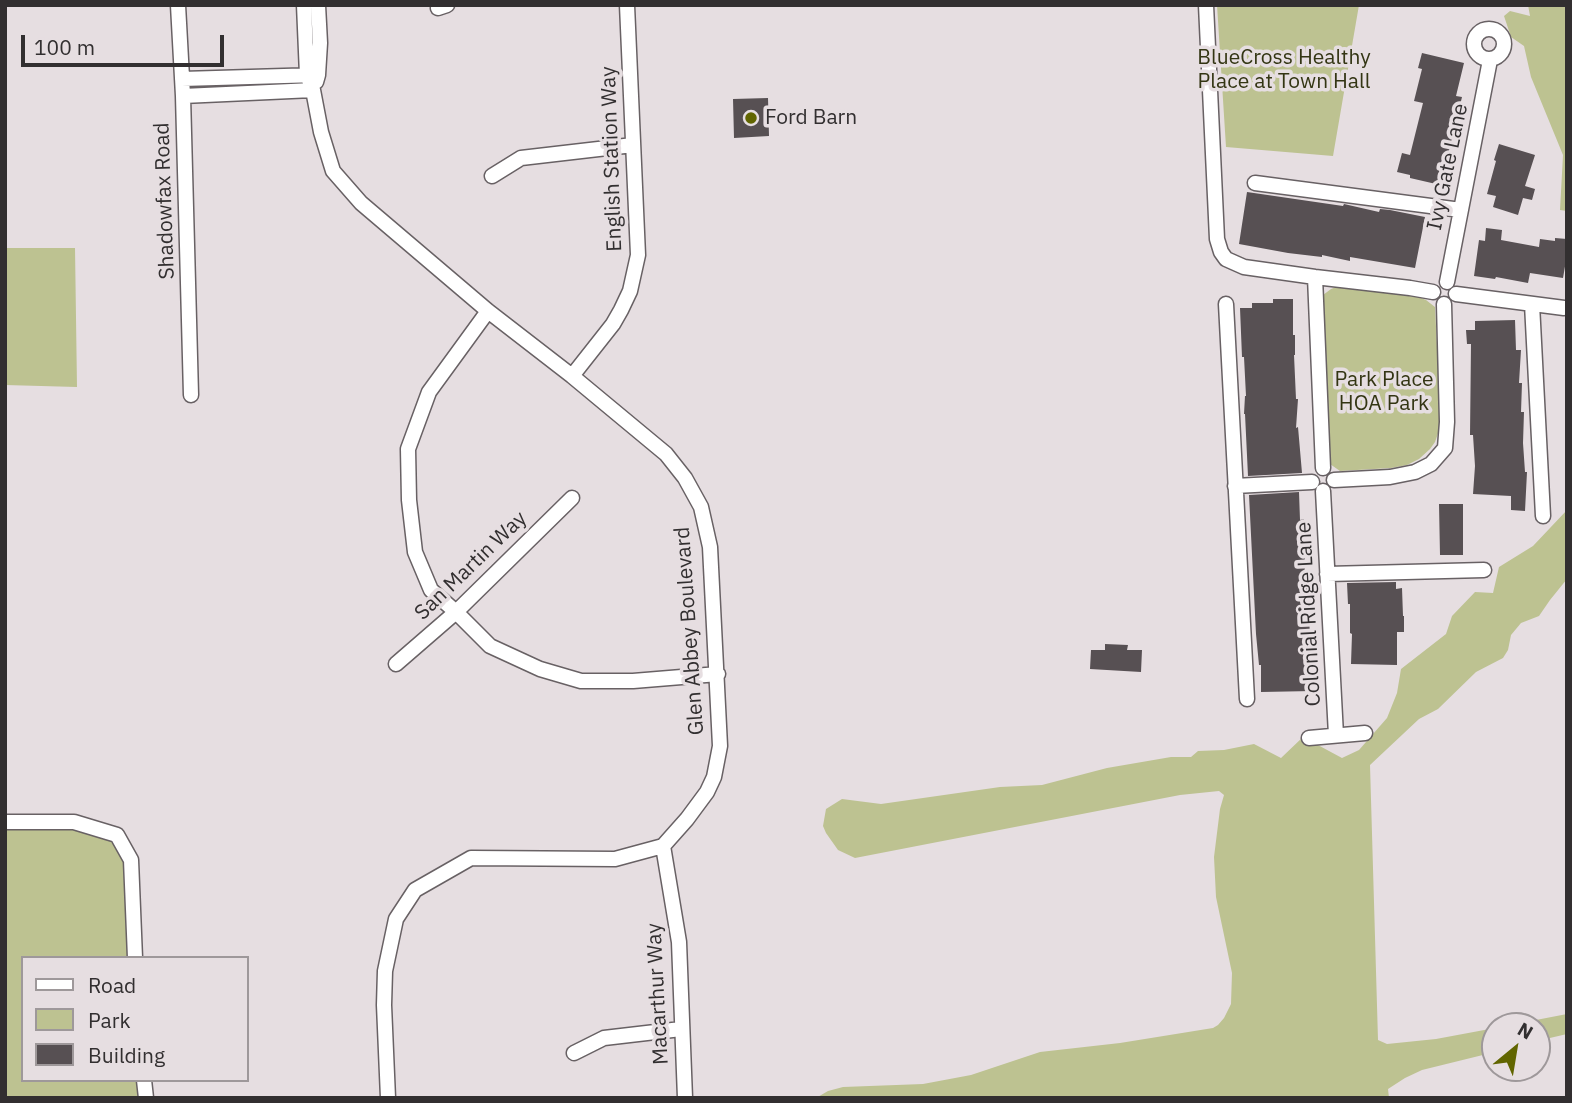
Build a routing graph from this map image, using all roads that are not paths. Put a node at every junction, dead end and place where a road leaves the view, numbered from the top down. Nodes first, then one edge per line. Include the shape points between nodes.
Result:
1 (178, 5) edge
2 (304, 5) edge
3 (318, 5) edge
4 (627, 5) edge
5 (1206, 5) edge
6 (1490, 60) dead end
7 (313, 75) junction
8 (182, 79) junction
9 (313, 90) junction
10 (183, 96) junction
11 (633, 145) junction
12 (492, 176) dead end
13 (1255, 183) dead end
14 (1461, 210) junction
15 (1315, 277) junction
16 (1451, 288) junction
17 (1433, 292) junction
18 (1226, 304) dead end
19 (1444, 304) junction
20 (1532, 304) junction
21 (1566, 308) edge
22 (488, 312) junction
23 (572, 376) junction
24 (191, 396) dead end
25 (1323, 484) junction
26 (1235, 486) junction
27 (572, 498) dead end
28 (1543, 516) dead end
29 (1484, 570) dead end
30 (1328, 574) junction
31 (456, 612) junction
32 (397, 664) dead end
33 (718, 674) junction
34 (1247, 699) dead end
35 (1365, 733) dead end
36 (1336, 735) junction
37 (1310, 738) dead end
38 (5, 822) edge
39 (663, 846) junction
40 (135, 956) edge
41 (681, 1029) junction
42 (573, 1053) dead end
43 (388, 1098) edge
44 (685, 1098) edge

1 - 8 street, Shadowfax Road
2 - 7 street, Glen Abbey Boulevard
3 - 7 street, Glen Abbey Boulevard via 320,44
4 - 11 street, English Station Way
5 - 15 street via 1219,248 1226,259 1244,267
6 - 14 street, Ivy Gate Lane
7 - 8 street
7 - 9 street, Glen Abbey Boulevard
8 - 10 street, Shadowfax Road
9 - 10 street
9 - 22 street, Glen Abbey Boulevard via 333,171 361,203
10 - 24 street, Shadowfax Road
11 - 12 street via 520,158
11 - 23 street, English Station Way via 638,239 630,291 617,317
13 - 14 street
14 - 16 street, Ivy Gate Lane
15 - 17 street
15 - 25 street via 1322,468 1331,472
16 - 17 street via 1438,283
16 - 19 street via 1451,302
16 - 20 street
17 - 19 street via 1437,302
18 - 26 street
19 - 25 street via 1446,448 1415,472
20 - 21 street
20 - 28 street
22 - 23 street, Glen Abbey Boulevard
22 - 31 street via 429,392 408,449 415,552 431,590
23 - 33 street, Glen Abbey Boulevard via 666,454 701,507 710,547
25 - 26 street
25 - 30 street, Colonial Ridge Lane
26 - 34 street
27 - 31 street, San Martin Way
29 - 30 street
30 - 36 street, Colonial Ridge Lane
31 - 32 street, San Martin Way
31 - 33 street via 489,646 580,681
33 - 39 street, Glen Abbey Boulevard via 720,746 714,777 687,820
35 - 36 street
36 - 37 street
38 - 40 street via 74,822 117,835 131,860
39 - 41 street, Macarthur Way via 679,942
39 - 43 street via 615,859 471,858 415,890 396,919 385,971
41 - 42 street via 604,1038
41 - 44 street, Macarthur Way

